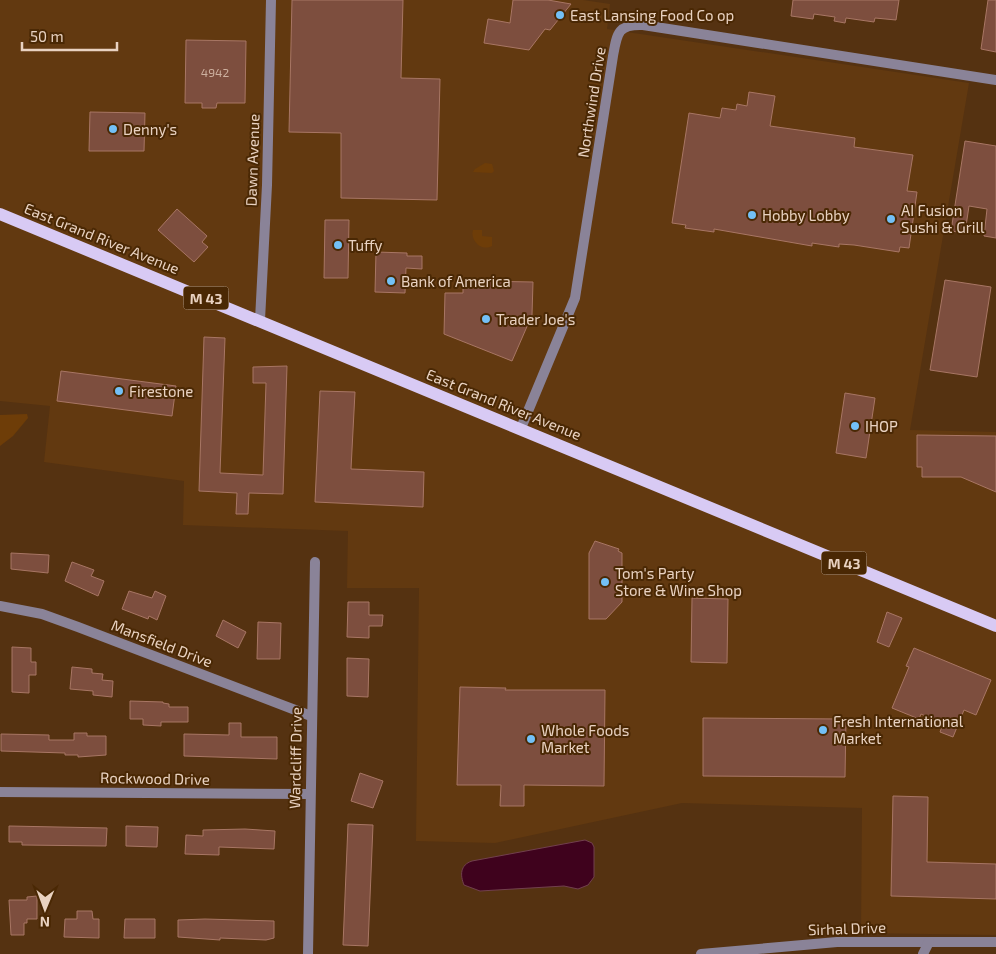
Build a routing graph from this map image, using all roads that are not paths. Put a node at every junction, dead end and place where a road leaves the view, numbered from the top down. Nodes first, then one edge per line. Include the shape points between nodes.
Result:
1 (271, 0) edge
2 (996, 80) edge
3 (0, 214) edge
4 (260, 320) junction
5 (521, 428) junction
6 (315, 562) dead end
7 (0, 606) edge
8 (996, 626) edge
9 (311, 716) junction
10 (0, 792) edge
11 (310, 794) junction
12 (929, 942) junction
13 (996, 942) edge
14 (308, 954) edge
15 (701, 954) edge
16 (923, 954) edge

1 - 4 street, Dawn Avenue
2 - 5 street, Northwind Drive via 643,25 623,27 616,38 575,298
3 - 4 main road, East Grand River Avenue / M 43
4 - 5 main road, East Grand River Avenue / M 43
5 - 8 main road, East Grand River Avenue / M 43
6 - 9 street, Wardcliff Drive
7 - 9 street, Mansfield Drive via 42,614
9 - 11 street, Wardcliff Drive
10 - 11 street, Rockwood Drive
11 - 14 street, Wardcliff Drive
12 - 13 street, Sirhal Drive
12 - 15 street, Sirhal Drive via 837,942
12 - 16 street

